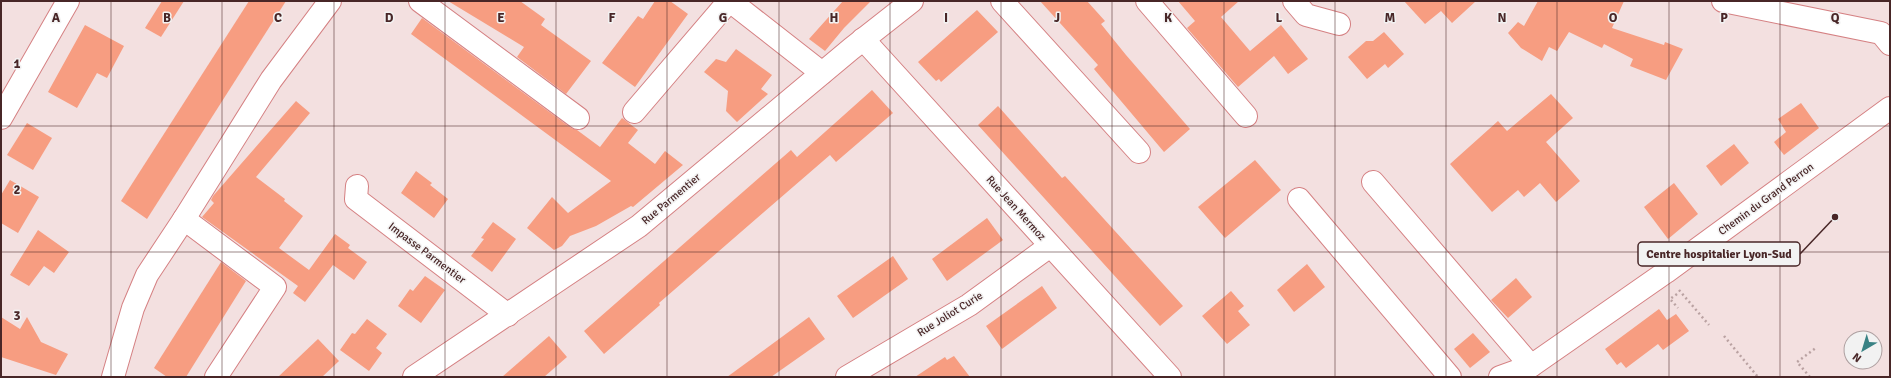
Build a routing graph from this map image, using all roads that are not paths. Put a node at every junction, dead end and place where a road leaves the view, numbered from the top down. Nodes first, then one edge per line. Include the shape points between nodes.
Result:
1 (68, 1) edge
2 (330, 1) edge
3 (420, 1) edge
4 (729, 1) edge
5 (912, 1) edge
6 (1002, 1) edge
7 (1147, 1) edge
8 (1294, 1) edge
9 (1723, 1) edge
10 (1339, 24) dead end
11 (863, 39) junction
12 (1890, 44) edge
13 (822, 73) junction
14 (1890, 108) edge
15 (634, 112) dead end
16 (1246, 116) dead end
17 (1, 118) edge
18 (578, 118) dead end
19 (1139, 152) dead end
20 (1373, 182) dead end
21 (357, 186) dead end
22 (1299, 199) dead end
23 (184, 219) junction
24 (1050, 246) junction
25 (508, 315) junction
26 (1531, 366) junction
27 (113, 377) edge
28 (216, 377) edge
29 (414, 377) edge
30 (847, 377) edge
31 (1170, 377) edge
32 (1450, 377) edge
33 (1500, 377) edge

1 - 17 street
2 - 23 street via 271,80
3 - 18 street
4 - 13 street
4 - 15 street
5 - 11 street, Rue Parmentier
6 - 19 street
7 - 16 street
8 - 10 street via 1306,15
9 - 12 street via 1881,33
11 - 13 street, Rue Parmentier
11 - 24 street, Rue Jean Mermoz
13 - 25 street, Rue Parmentier via 639,226
14 - 26 street, Chemin du Grand Perron via 1666,272
20 - 26 street
21 - 25 street, Impasse Parmentier via 356,199
22 - 32 street
23 - 27 street via 147,275 133,308
23 - 28 street via 275,286
24 - 30 street, Rue Joliot Curie via 969,305
24 - 31 street, Rue Jean Mermoz
25 - 29 street, Rue Parmentier
26 - 33 street, Chemin du Grand Perron

